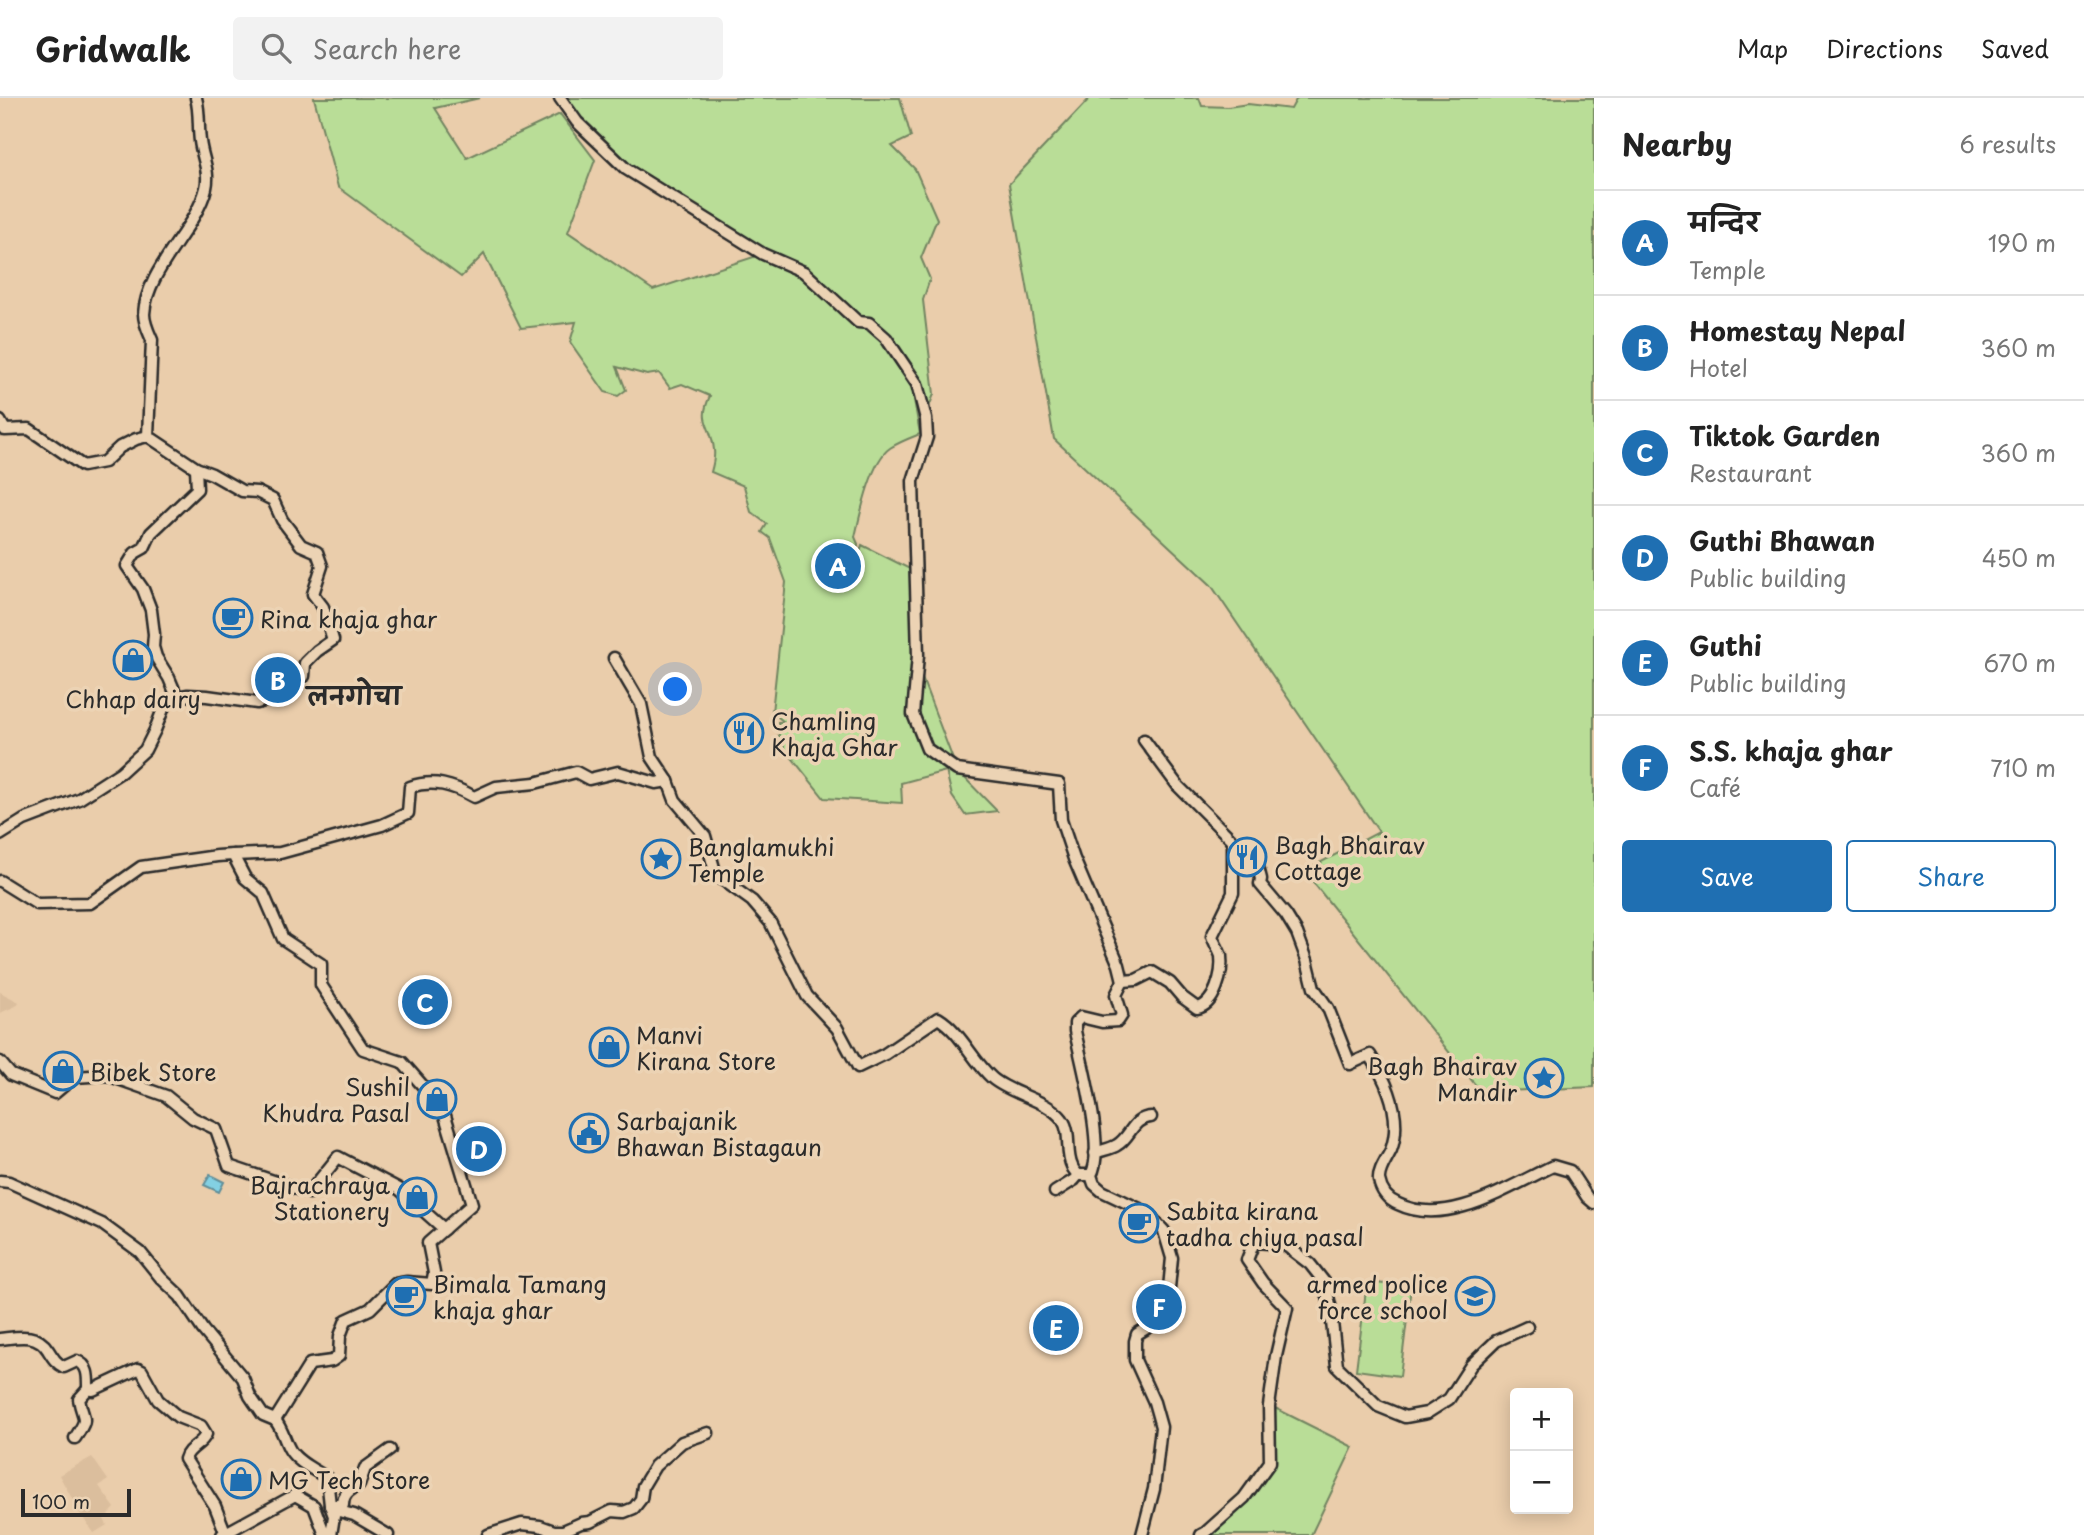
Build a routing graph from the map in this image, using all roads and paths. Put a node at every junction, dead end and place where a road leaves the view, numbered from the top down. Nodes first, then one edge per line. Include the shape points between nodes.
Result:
1 (195, 98) edge
2 (560, 98) edge
3 (0, 421) edge
4 (148, 436) junction
5 (196, 468) junction
6 (614, 657) dead end
7 (177, 697) junction
8 (1144, 740) dead end
9 (668, 781) junction
10 (0, 835) edge
11 (1233, 841) junction
12 (233, 855) junction
13 (0, 881) edge
14 (1123, 981) junction
15 (0, 1062) edge
16 (1151, 1116) dead end
17 (1095, 1153) junction
18 (1078, 1175) junction
19 (1091, 1175) junction
20 (0, 1181) edge
21 (1055, 1192) dead end
22 (1594, 1203) edge
23 (444, 1229) junction
24 (1527, 1328) dead end
25 (0, 1339) edge
26 (88, 1389) junction
27 (275, 1420) junction
28 (708, 1433) dead end
29 (75, 1438) dead end
30 (390, 1450) dead end
31 (330, 1505) junction
32 (224, 1534) edge
33 (1204, 1534) edge
34 (325, 1535) edge
35 (331, 1535) edge
36 (388, 1535) edge
37 (488, 1535) edge
38 (1142, 1535) edge

1 - 4 street via 208,176 201,203 165,259 145,310 152,340
2 - 14 street via 577,122 626,169 763,254 803,272 858,322 869,323 886,338 917,384 926,437 913,481 918,655 913,714 928,749 957,771 1059,784 1061,820
3 - 4 street via 5,430 29,429 83,466 104,462 120,447
4 - 5 street
5 - 7 street via 197,489 151,533 127,566 143,589 151,610 153,647
5 - 7 street via 242,491 273,500 301,545 317,552 323,566 313,594 324,607 333,640 304,663 304,676 292,693 257,703
6 - 9 street via 641,704 652,758
7 - 10 street via 165,704 145,750 121,772 79,800 24,820
8 - 11 street via 1178,786
9 - 12 street via 656,783 618,772 589,779 576,772 496,787 474,797 454,786 417,785 410,787 408,813 382,825 280,853
9 - 18 street via 675,800 705,836 716,876 752,901 770,922 807,996 837,1028 858,1067 938,1018 992,1078 1061,1118 1071,1166
11 - 14 street via 1233,893 1212,936 1221,957 1212,999 1197,1008 1152,972
11 - 22 street via 1256,859 1260,884 1297,933 1314,988 1328,1008 1350,1064 1370,1055 1392,1098 1395,1138 1379,1179 1391,1201 1423,1212 1469,1206 1553,1166 1570,1171
12 - 13 street via 141,867 90,903 37,904
12 - 23 street via 245,878 263,893 283,939 321,964 321,985 363,1049 402,1062 443,1109 472,1204
14 - 17 street via 1116,995 1122,1015 1118,1021 1082,1017 1076,1023
15 - 23 street via 11,1075 55,1093 74,1077 107,1075 166,1096 192,1118 216,1129 229,1166 309,1193 338,1157 399,1189
16 - 17 street via 1135,1123 1120,1143
17 - 19 street
18 - 19 street
18 - 21 street
19 - 38 street via 1102,1191 1146,1212 1164,1231 1172,1258 1168,1298 1160,1320 1137,1334 1135,1341 1135,1360 1161,1427 1154,1489
20 - 27 street via 102,1224 140,1252 243,1378 263,1415
23 - 27 street via 428,1243 432,1284 395,1284 370,1308 346,1320 339,1356 310,1364
24 - 33 street via 1496,1341 1471,1365 1449,1399 1427,1413 1405,1417 1378,1406 1337,1366 1325,1283 1310,1264 1284,1244 1254,1242 1247,1260 1287,1308 1269,1406 1270,1462 1244,1498
25 - 26 street via 32,1337 64,1367 83,1363
26 - 29 street via 79,1399 85,1416
26 - 32 street via 138,1369 158,1401 178,1418 201,1426 204,1440 185,1459 215,1506
27 - 31 street via 297,1458 327,1478
28 - 37 street via 682,1442 655,1466 634,1508 612,1511 563,1531 522,1524
30 - 31 street via 365,1468 359,1485 346,1493 343,1505
31 - 35 street via 334,1516
31 - 36 street
32 - 34 street via 295,1495 314,1506

